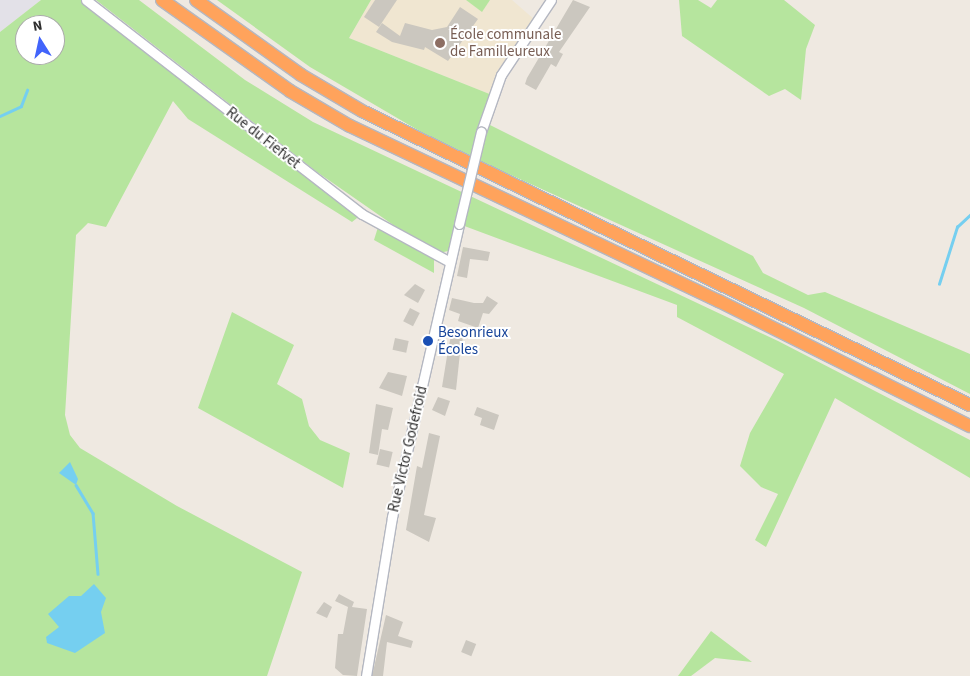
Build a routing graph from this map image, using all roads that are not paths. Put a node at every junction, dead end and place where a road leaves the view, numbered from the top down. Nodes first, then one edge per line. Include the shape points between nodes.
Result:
1 (86, 0) edge
2 (162, 0) edge
3 (196, 0) edge
4 (208, 0) edge
5 (551, 0) edge
6 (263, 48) junction
7 (450, 262) junction
8 (970, 405) edge
9 (970, 426) edge
10 (366, 676) edge

1 - 7 street, Rue du Fiefvet via 362,214
2 - 9 highway via 290,91 350,126 719,301
3 - 6 highway
4 - 6 highway
5 - 7 street, Rue Victor Godefroid, bridge via 498,80 481,132
6 - 8 highway via 371,116
7 - 10 street, Rue Victor Godefroid via 392,517

